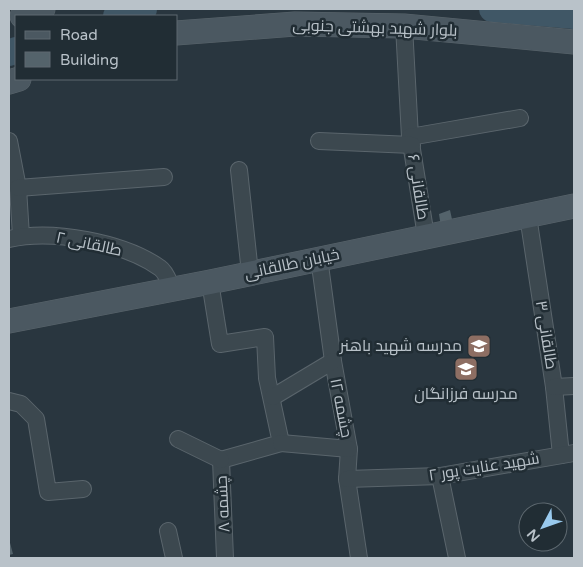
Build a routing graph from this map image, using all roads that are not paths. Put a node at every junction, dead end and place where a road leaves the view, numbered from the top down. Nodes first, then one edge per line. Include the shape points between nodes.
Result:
1 (43, 9) edge
2 (25, 15) edge
3 (404, 26) junction
4 (178, 33) edge
5 (574, 42) edge
6 (520, 118) dead end
7 (9, 141) edge
8 (319, 141) dead end
9 (411, 141) junction
10 (239, 170) dead end
11 (164, 177) dead end
12 (18, 188) junction
13 (574, 206) edge
14 (528, 216) junction
15 (426, 236) junction
16 (15, 237) edge
17 (319, 258) junction
18 (250, 273) junction
19 (210, 282) junction
20 (172, 288) junction
21 (9, 321) edge
22 (333, 362) junction
23 (554, 386) junction
24 (574, 386) edge
25 (273, 397) junction
26 (9, 401) edge
27 (178, 439) dead end
28 (281, 443) junction
29 (349, 449) junction
30 (568, 454) edge
31 (221, 460) junction
32 (440, 476) junction
33 (347, 478) junction
34 (83, 489) dead end
35 (168, 530) dead end
36 (174, 558) edge
37 (225, 558) edge
38 (359, 558) edge
39 (457, 558) edge

1 - 2 street
3 - 4 street, بلوار شهید بهشتی جنوبی via 295,24
3 - 5 street, بلوار شهید بهشتی جنوبی
3 - 9 street, طالقانی ۶
6 - 9 street
7 - 12 street
8 - 9 street
9 - 15 street, طالقانی ۶
10 - 18 street
11 - 12 street
12 - 16 street
13 - 14 street, خیابان طالقانی
14 - 15 street, خیابان طالقانی
14 - 23 street, طالقانی ۳
15 - 17 street, خیابان طالقانی
16 - 20 street, طالقانی ۲ via 52,236 112,247 162,269
17 - 18 street, خیابان طالقانی
17 - 22 street, چشمه ۱۲
18 - 19 street, خیابان طالقانی
19 - 20 street, خیابان طالقانی
19 - 25 street via 220,344 264,337 267,378
20 - 21 street, خیابان طالقانی
22 - 25 street
22 - 29 street, چشمه ۱۲
23 - 24 street
23 - 30 street, طالقانی ۳
25 - 28 street
26 - 34 street via 21,404 36,419 48,492
27 - 31 street
28 - 29 street
28 - 31 street, چشمه ۸
29 - 33 street, چشمه ۱۲
30 - 32 street, شهید عنایت پور ۲
31 - 37 street, چشمه ۸
32 - 33 street, شهید عنایت پور ۲
32 - 39 street
33 - 38 street, چشمه ۱۲
35 - 36 street

